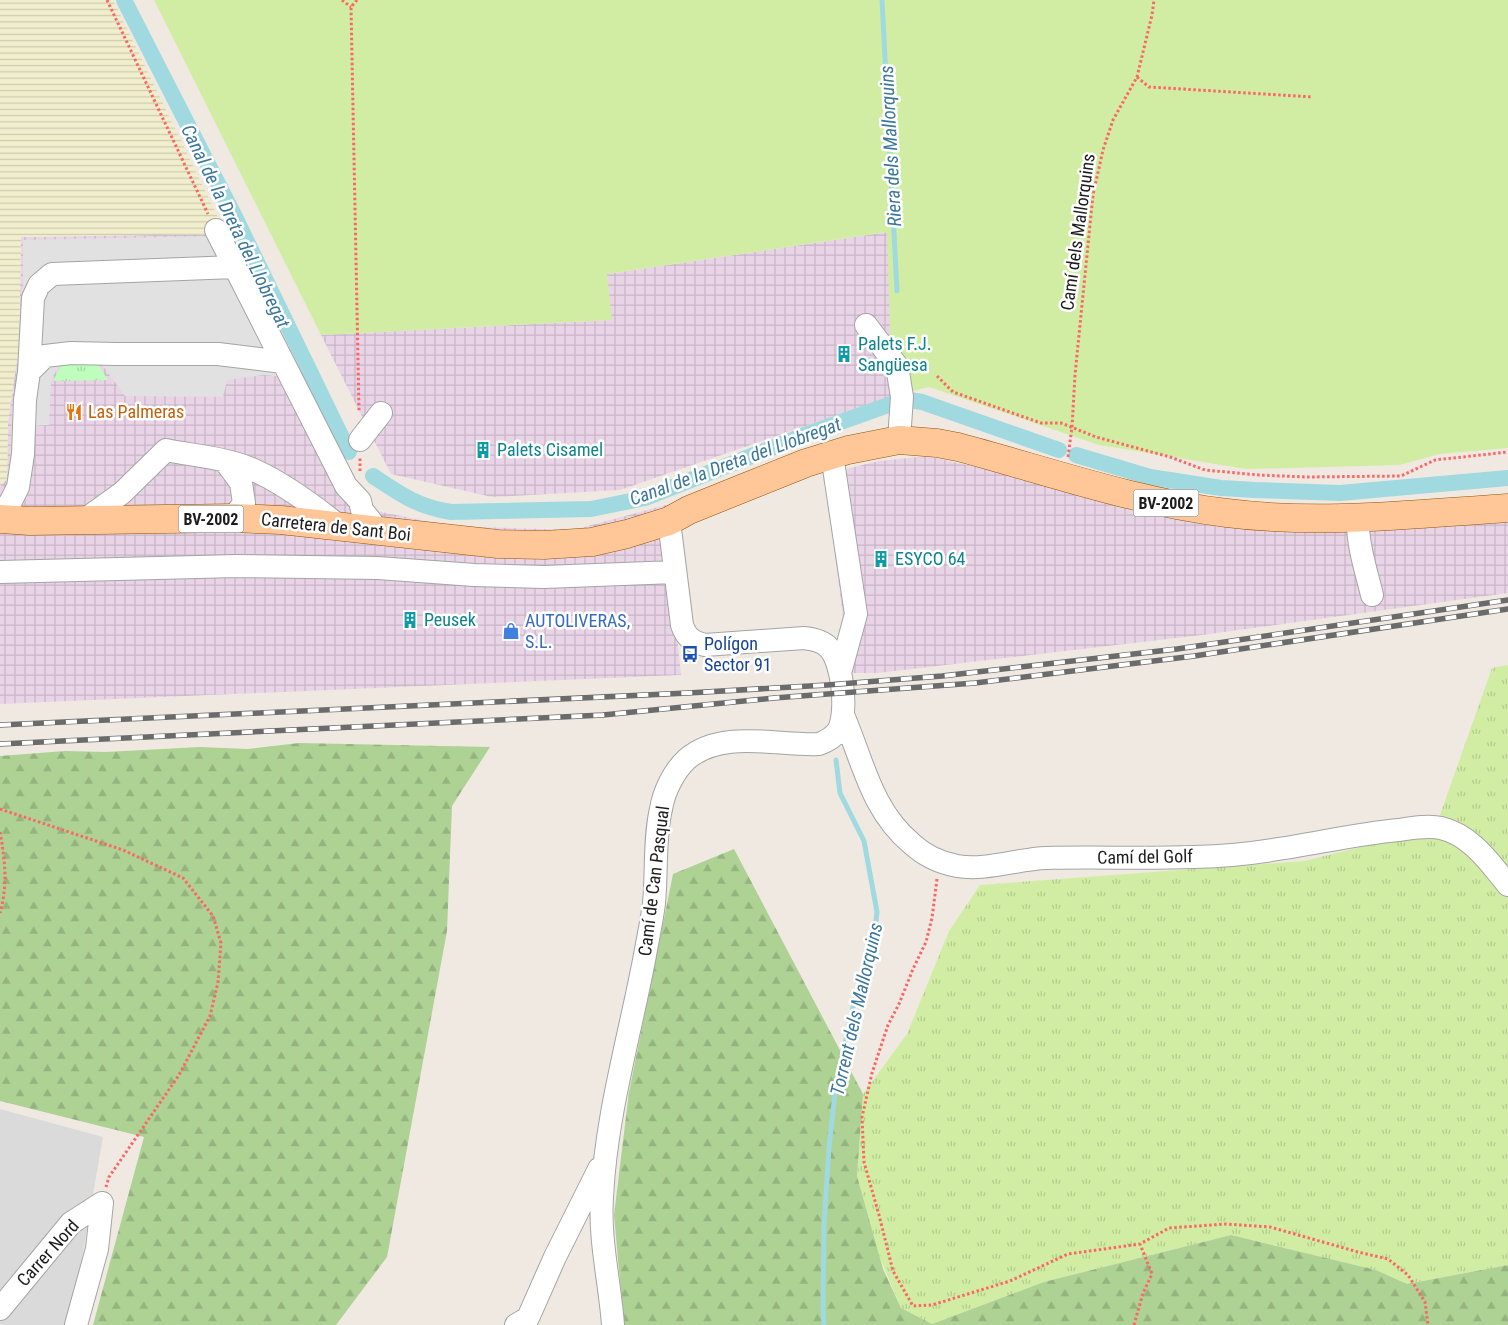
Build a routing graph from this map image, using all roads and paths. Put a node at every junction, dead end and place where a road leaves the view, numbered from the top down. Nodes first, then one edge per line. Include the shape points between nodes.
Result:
1 (106, 0) edge
2 (342, 0) edge
3 (357, 0) edge
4 (1154, 0) edge
5 (351, 7) junction
6 (1138, 77) junction
7 (1313, 96) dead end
8 (216, 230) joint
9 (235, 267) junction
10 (866, 325) dead end
11 (283, 362) junction
12 (29, 372) junction
13 (937, 376) dead end
14 (382, 413) dead end
15 (1072, 427) junction
16 (360, 440) junction
17 (899, 440) junction
18 (1508, 452) edge
19 (832, 455) junction
20 (225, 461) junction
21 (1064, 477) junction
22 (9, 492) edge
23 (350, 495) junction
24 (315, 507) junction
25 (1508, 508) edge
26 (0, 512) edge
27 (233, 518) junction
28 (1358, 518) junction
29 (0, 519) edge
30 (30, 521) junction
31 (84, 521) junction
32 (668, 521) junction
33 (357, 528) junction
34 (0, 572) edge
35 (675, 572) junction
36 (1372, 595) dead end
37 (840, 673) junction
38 (843, 715) junction
39 (0, 809) edge
40 (0, 832) edge
41 (941, 862) junction
42 (1508, 885) edge
43 (0, 913) edge
44 (605, 1157) junction
45 (102, 1203) junction
46 (1140, 1244) junction
47 (604, 1252) junction
48 (555, 1257) junction
49 (0, 1309) edge
50 (76, 1325) edge
51 (516, 1325) edge
52 (613, 1325) edge
53 (1134, 1325) edge
54 (1428, 1325) edge

1 - 8 path
2 - 5 path
3 - 5 path
4 - 6 path, Camí dels Mallorquins
5 - 16 path
6 - 7 path via 1149,87
6 - 15 path, Camí dels Mallorquins via 1113,120 1094,195
8 - 9 street
9 - 11 street
9 - 12 street via 52,274 39,285 33,298
10 - 17 street via 897,366 902,397
11 - 12 street via 218,354 71,353 45,356
11 - 23 street
12 - 22 street via 24,454
13 - 15 path via 953,392 1041,423 1061,423
14 - 16 street
15 - 18 path via 1205,470 1259,475 1400,476 1435,460
15 - 21 path, Camí dels Mallorquins
16 - 23 path
17 - 19 main road, BV-2002
17 - 21 main road, BV-2002 via 958,447
19 - 32 main road, BV-2002
19 - 37 street via 856,614
20 - 24 street via 255,470
20 - 27 street via 241,483 244,503
20 - 31 street via 166,450 122,493
21 - 28 main road, BV-2002 via 1134,496 1218,512 1284,518
22 - 26 street via 10,503
22 - 30 street via 30,513
23 - 24 street via 343,504 332,508
23 - 33 street
24 - 33 street
25 - 28 main road, BV-2002
27 - 31 main road, Carretera de Sant Boi / BV-2002
27 - 33 main road, Carretera de Sant Boi / BV-2002
28 - 36 street via 1360,545
29 - 30 main road, Carretera de Sant Boi / BV-2002
30 - 31 main road, Carretera de Sant Boi / BV-2002
32 - 33 main road, Carretera de Sant Boi / BV-2002 via 592,542 544,546 472,542
32 - 35 street
34 - 35 street via 236,566 378,568 536,577
35 - 37 street via 682,625 690,639 705,645 814,639 830,648
37 - 38 street
38 - 41 street, Camí del Golf via 872,792 887,818 911,844
38 - 44 street, Camí de Can Pasqual via 838,730 828,741 810,744 715,744 688,758 673,777 661,808 654,903
39 - 45 path via 123,850 183,878 213,916 221,943 218,982 210,1016 179,1075 109,1177
40 - 43 path via 6,865
41 - 42 street, Camí del Golf via 975,867 1043,858 1236,856 1360,834 1439,827 1464,838
41 - 46 path via 926,942 888,1025 862,1117 864,1162 893,1271 913,1306 932,1305 1010,1281 1068,1254
44 - 47 street via 602,1199
44 - 48 street
45 - 49 street, Carrer Nord via 72,1223
45 - 50 street via 97,1249
46 - 53 path via 1152,1274
46 - 54 path via 1169,1228 1226,1224 1270,1227 1388,1259 1408,1275 1425,1302
47 - 48 street via 588,1239 578,1238 570,1241
47 - 52 street
48 - 51 street via 528,1318

